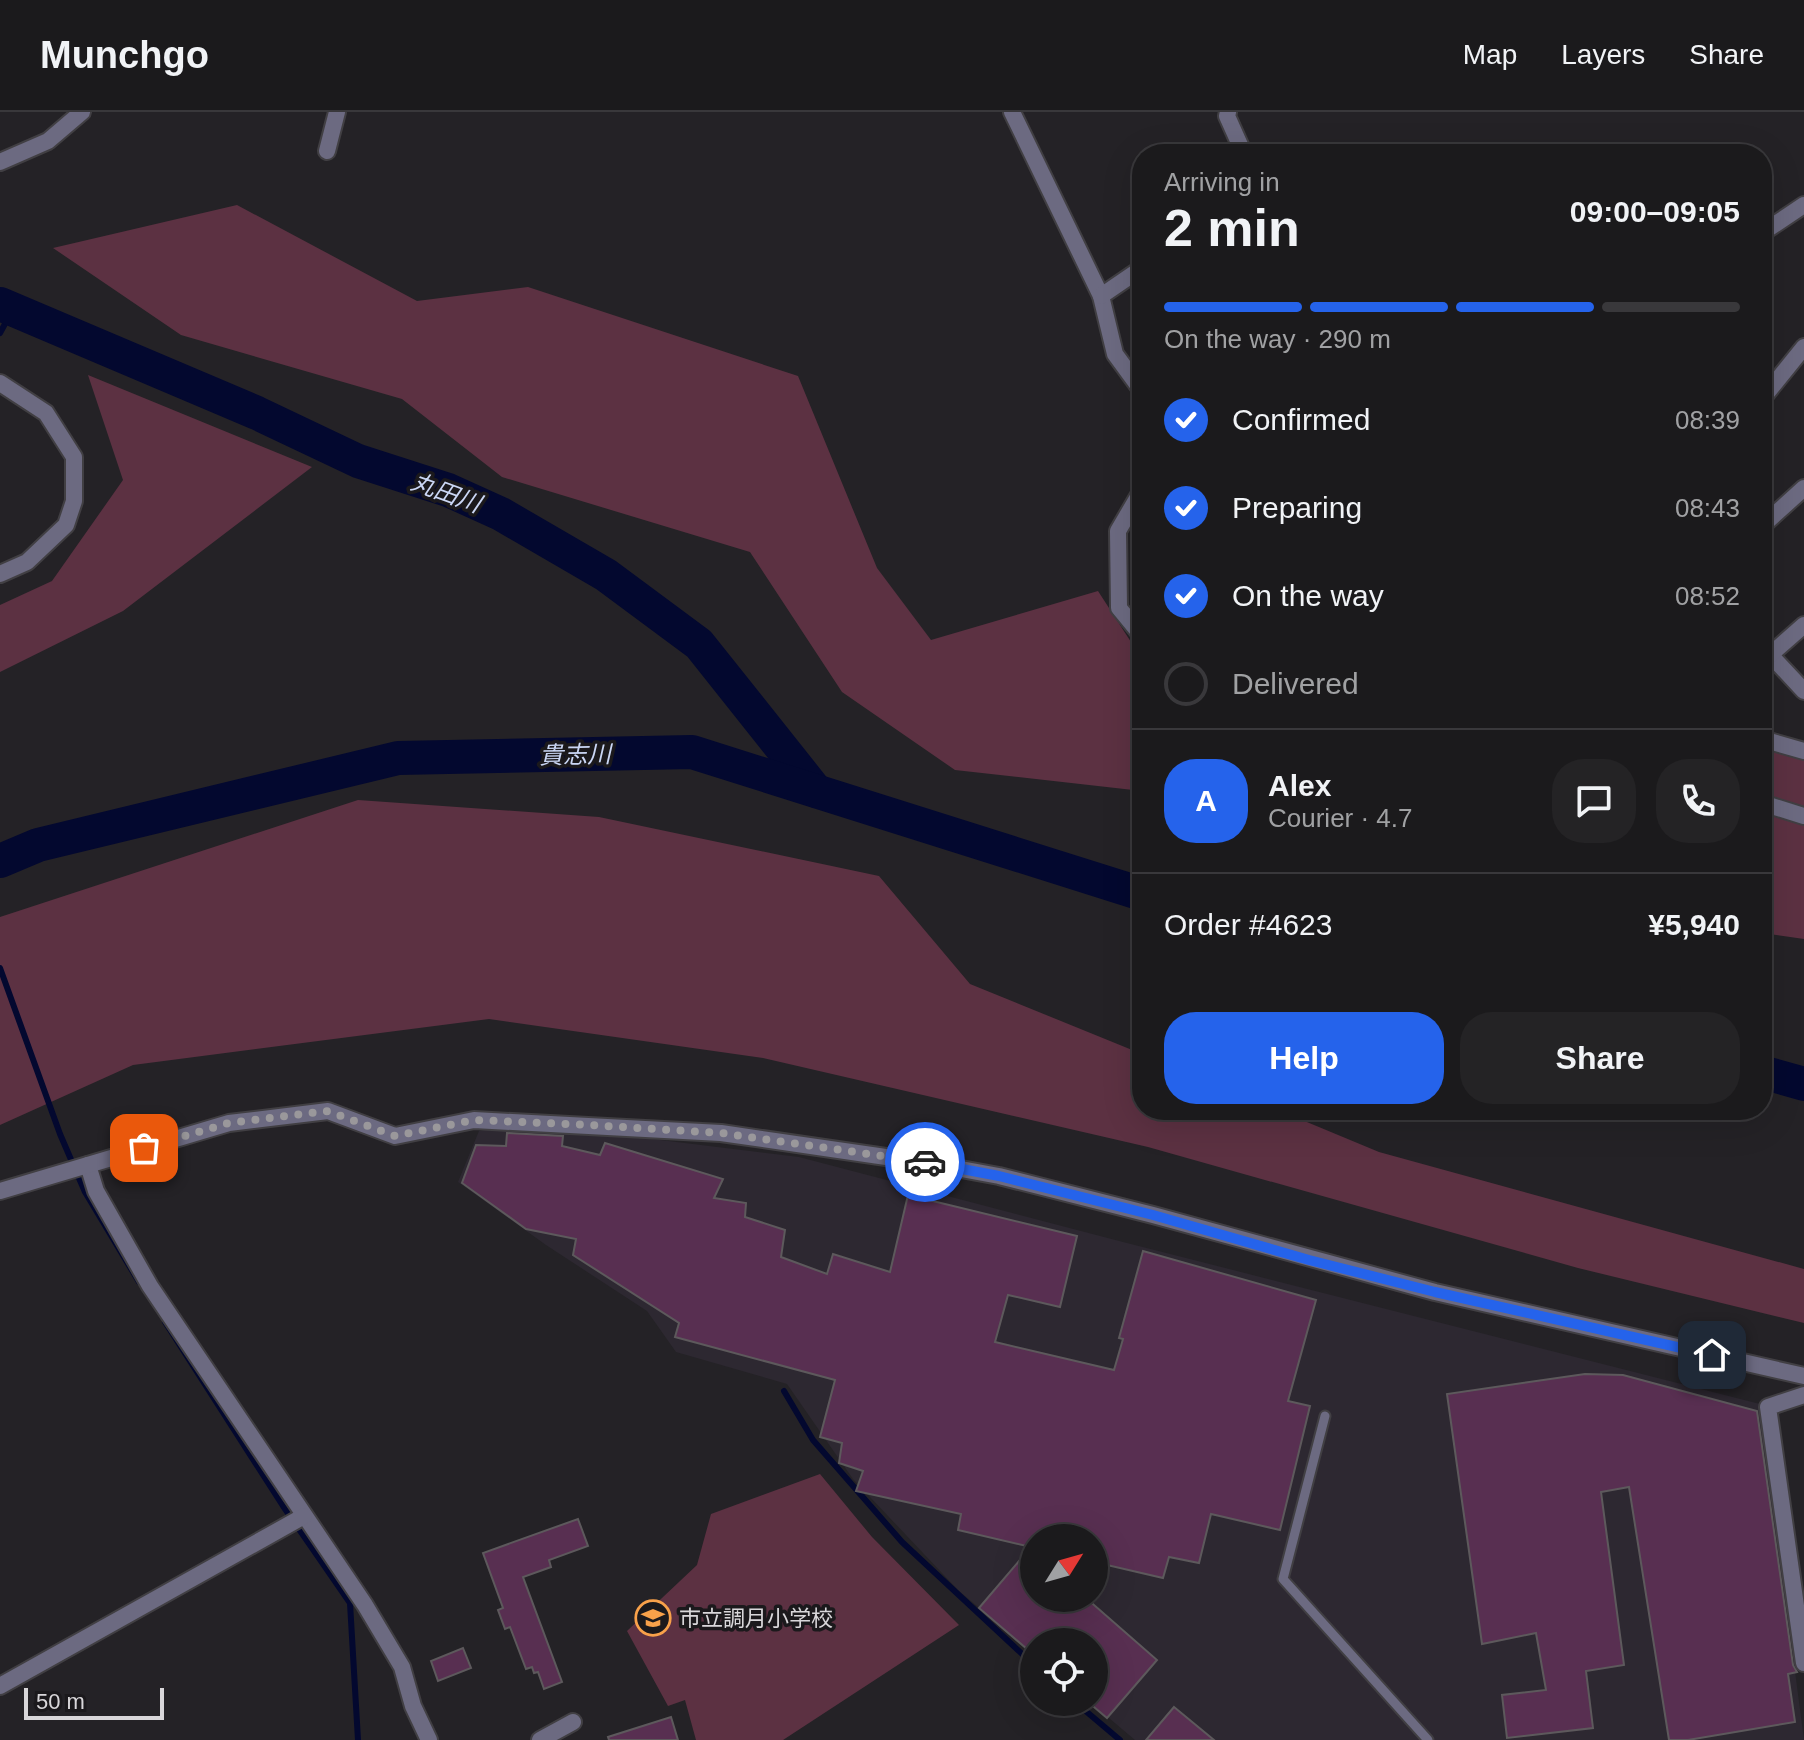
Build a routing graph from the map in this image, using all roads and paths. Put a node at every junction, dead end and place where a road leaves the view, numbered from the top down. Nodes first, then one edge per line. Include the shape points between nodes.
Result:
1 (82, 112) edge
2 (337, 112) edge
3 (1012, 112) edge
4 (1228, 112) edge
5 (1240, 144) edge
6 (327, 151) dead end
7 (0, 162) edge
8 (1804, 205) edge
9 (1772, 226) edge
10 (1132, 275) edge
11 (1101, 296) junction
12 (1804, 347) edge
13 (1132, 377) edge
14 (0, 383) edge
15 (1772, 387) edge
16 (1804, 488) edge
17 (1132, 507) edge
18 (1772, 517) edge
19 (0, 574) edge
20 (1132, 624) edge
21 (1804, 625) edge
22 (1772, 647) edge
23 (1772, 657) edge
24 (1804, 691) edge
25 (1772, 742) edge
26 (1804, 751) edge
27 (1772, 806) edge
28 (1804, 816) edge
29 (88, 1165) junction
30 (0, 1191) edge
31 (1804, 1376) edge
32 (1804, 1395) edge
33 (1325, 1416) dead end
34 (304, 1516) junction
35 (1804, 1663) edge
36 (0, 1686) edge
37 (573, 1722) dead end
38 (429, 1740) edge
39 (540, 1740) edge
40 (1428, 1740) edge

1 - 7 street via 48,141
2 - 6 street
3 - 11 street
4 - 5 street
8 - 9 street
10 - 11 street
11 - 13 street via 1115,354
12 - 15 street
14 - 19 street via 46,413 74,457 74,501 66,525 27,562
16 - 18 street
17 - 20 street via 1118,531 1119,608
21 - 22 street
23 - 24 street
25 - 26 street
27 - 28 street
29 - 30 street
29 - 31 street via 229,1123 328,1111 395,1136 474,1120 721,1133 999,1176 1435,1292
29 - 34 street via 96,1191 150,1286
32 - 35 street via 1768,1407
33 - 40 lane via 1283,1579
34 - 36 street
34 - 38 street via 402,1667
37 - 39 street

